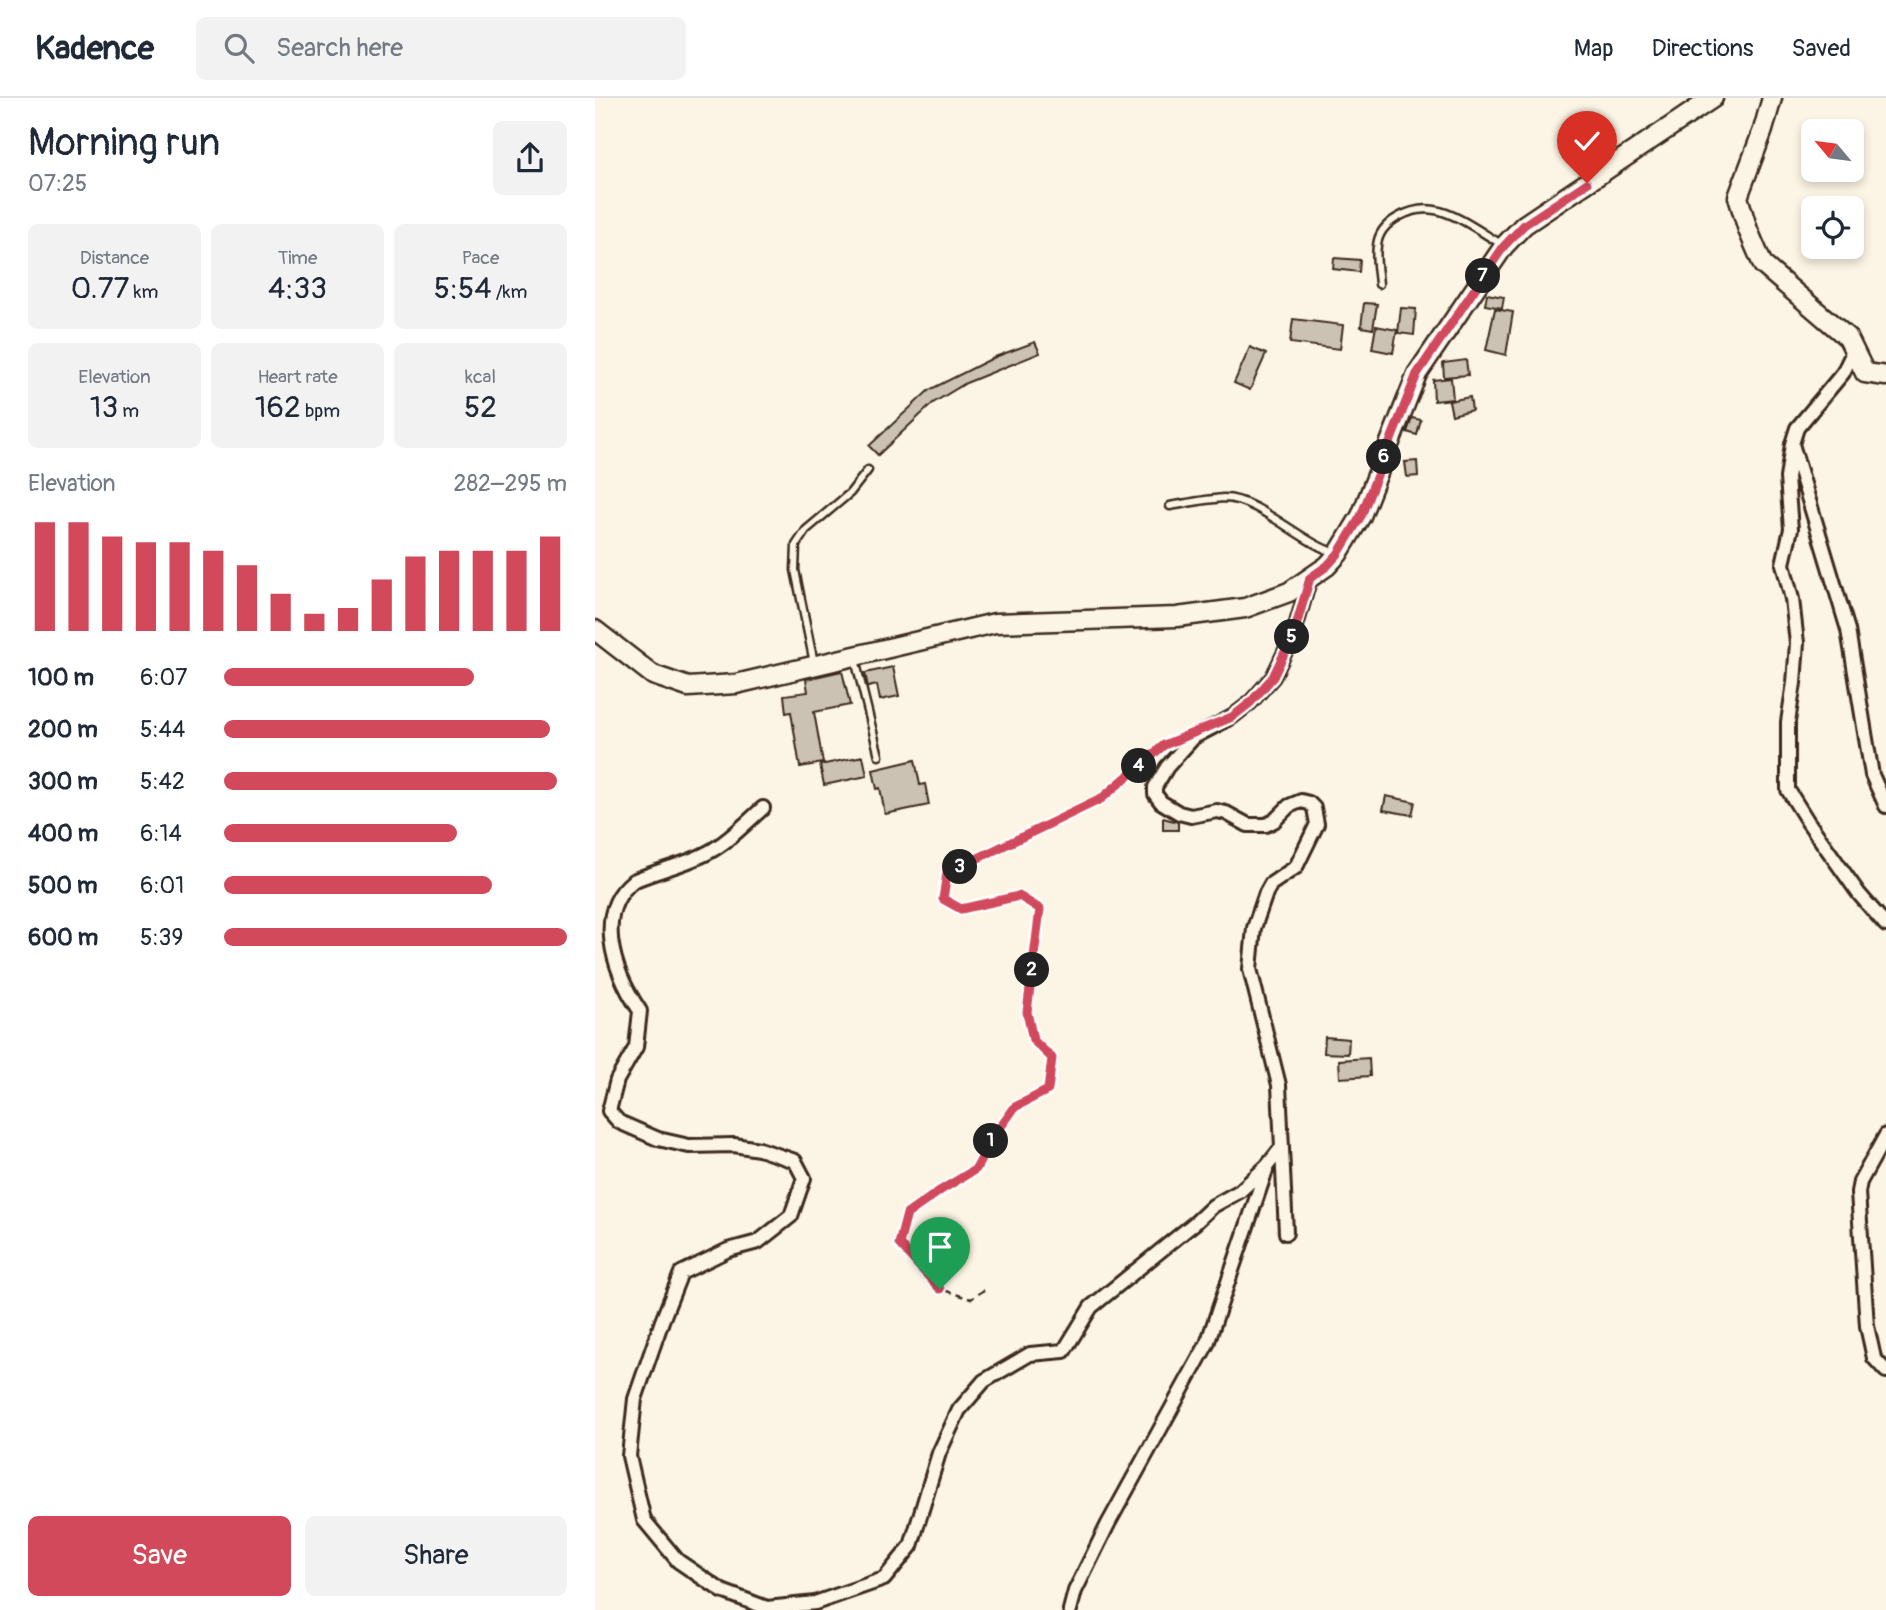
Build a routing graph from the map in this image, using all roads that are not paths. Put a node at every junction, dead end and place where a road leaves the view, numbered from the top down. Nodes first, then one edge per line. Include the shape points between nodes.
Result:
1 (1713, 98) edge
2 (1772, 98) edge
3 (1504, 246) junction
4 (1379, 284) dead end
5 (1853, 352) junction
6 (1886, 376) edge
7 (1792, 444) junction
8 (868, 470) dead end
9 (1170, 506) dead end
10 (1338, 554) junction
11 (1310, 578) junction
12 (595, 630) edge
13 (854, 656) junction
14 (814, 665) junction
15 (879, 756) dead end
16 (1886, 806) edge
17 (763, 808) dead end
18 (601, 904) dead end
19 (1886, 925) edge
20 (600, 949) dead end
21 (1886, 1135) edge
22 (1282, 1147) junction
23 (1267, 1166) junction
24 (1286, 1233) dead end
25 (1886, 1371) edge
26 (1070, 1610) edge

1 - 3 main road via 1524,225
2 - 5 main road via 1738,197 1748,230 1763,265 1848,338
3 - 4 lane via 1435,209 1394,218 1381,232 1377,246
3 - 10 main road via 1417,374 1361,516
5 - 6 main road via 1865,373
5 - 7 street via 1843,373 1797,428
7 - 16 street via 1848,630 1873,775
7 - 19 street via 1787,478 1791,530 1783,564 1797,643 1788,722 1789,790 1859,894
8 - 14 lane via 796,545 795,570
9 - 10 lane via 1227,498 1248,504 1318,548
10 - 11 main road
11 - 13 main road via 1289,592 1245,607 1177,617 995,623
11 - 22 street via 1294,633 1273,677 1232,717 1193,737 1155,787 1161,803 1179,813 1191,816 1217,811 1248,825 1266,825 1301,801 1314,808 1317,824 1296,867 1271,884 1266,893 1254,928 1250,969 1279,1086
12 - 14 main road via 653,676 688,687 736,684
13 - 14 main road
13 - 15 lane
17 - 18 street via 712,851 632,881 607,895
20 - 23 street via 640,1011 636,1047 617,1080 609,1111 619,1122 658,1139 689,1146 759,1149 795,1161 804,1178 791,1216 758,1242 728,1250 681,1273 635,1399 629,1456 644,1520 678,1561 722,1591 767,1608 815,1603 884,1579 911,1546 939,1453 959,1410 984,1381 1030,1354 1064,1351 1091,1307
21 - 25 street via 1858,1192 1867,1326 1874,1358
22 - 23 street
22 - 24 street
23 - 26 street via 1207,1344 1108,1524

